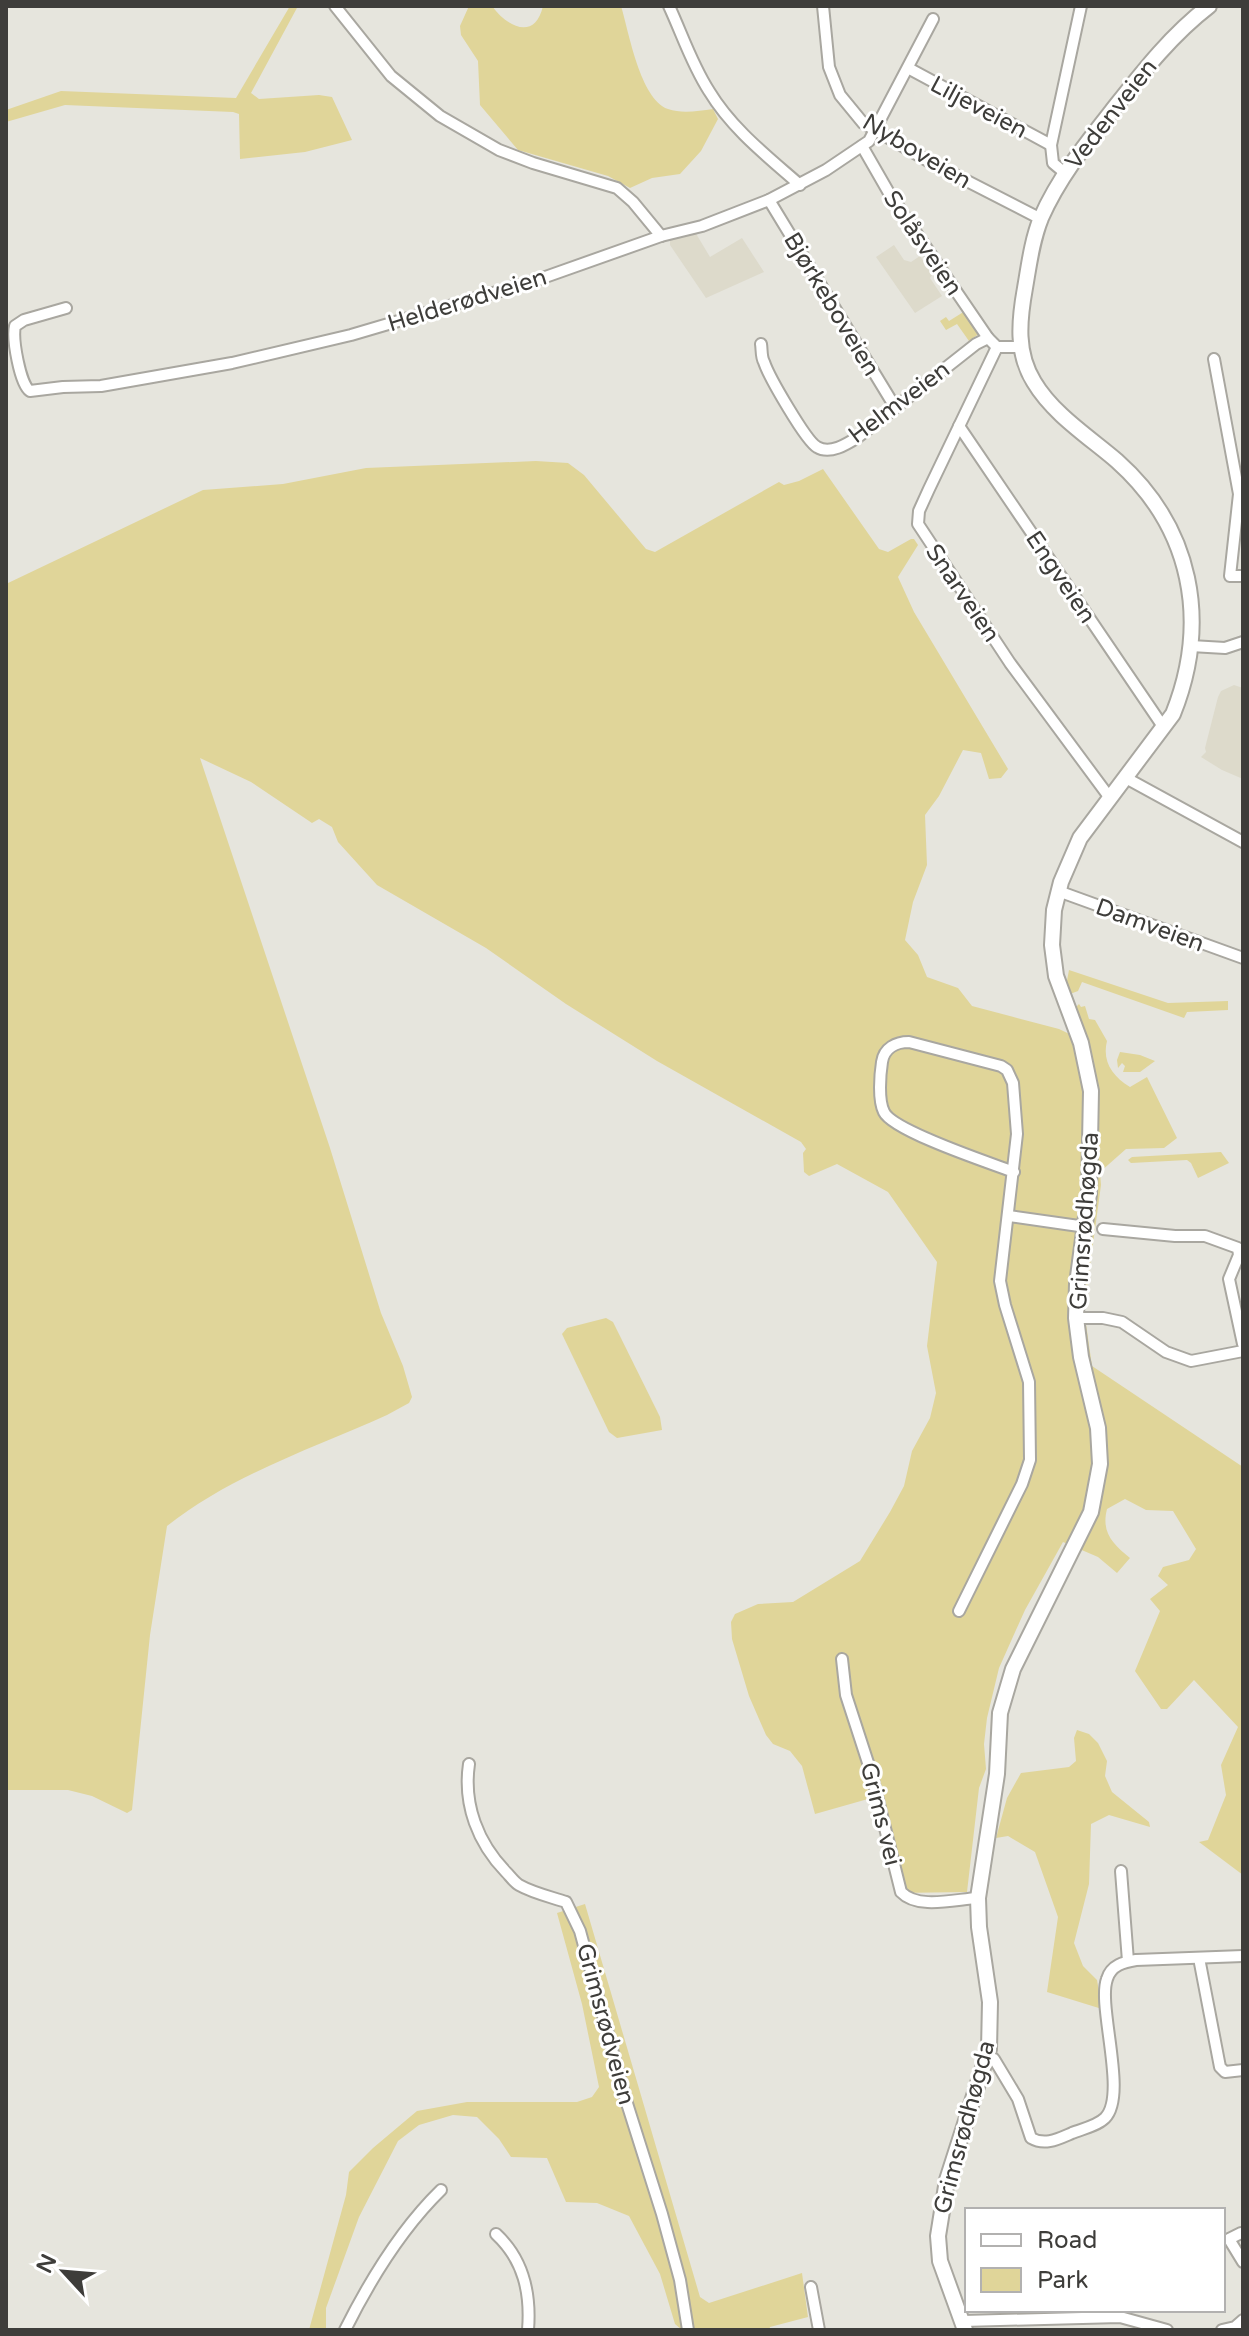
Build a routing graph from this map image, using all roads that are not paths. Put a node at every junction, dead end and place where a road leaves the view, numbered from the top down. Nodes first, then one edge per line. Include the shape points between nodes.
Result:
1 (335, 6) edge
2 (669, 6) edge
3 (823, 6) edge
4 (1081, 6) edge
5 (1209, 6) edge
6 (933, 19) dead end
7 (908, 68) junction
8 (875, 132) junction
9 (1051, 145) junction
10 (862, 146) junction
11 (1065, 173) junction
12 (800, 185) junction
13 (769, 200) junction
14 (1041, 219) junction
15 (661, 236) junction
16 (1035, 238) joint
17 (66, 308) dead end
18 (988, 338) junction
19 (761, 344) dead end
20 (997, 347) junction
21 (1021, 347) junction
22 (1214, 359) dead end
23 (895, 407) junction
24 (959, 426) junction
25 (1241, 495) edge
26 (1243, 576) edge
27 (1243, 642) edge
28 (1191, 646) junction
29 (1164, 728) junction
30 (1126, 778) junction
31 (1110, 798) junction
32 (1243, 842) edge
33 (1058, 891) junction
34 (1243, 958) edge
35 (1014, 1172) junction
36 (1009, 1216) junction
37 (1086, 1227) junction
38 (1103, 1229) dead end
39 (1076, 1318) junction
40 (1243, 1344) edge
41 (1243, 1351) edge
42 (959, 1611) dead end
43 (842, 1659) dead end
44 (469, 1764) dead end
45 (1121, 1871) dead end
46 (978, 1898) junction
47 (1243, 1956) edge
48 (1199, 1958) junction
49 (1128, 1961) junction
50 (988, 2058) junction
51 (1243, 2070) edge
52 (441, 2190) dead end
53 (1241, 2233) dead end
54 (496, 2234) dead end
55 (1243, 2262) edge
56 (811, 2287) dead end
57 (1243, 2320) edge
58 (964, 2326) edge
59 (345, 2330) edge
60 (528, 2330) edge
61 (688, 2330) edge
62 (819, 2330) edge
63 (1167, 2330) edge
64 (1222, 2330) edge

1 - 15 street via 391,76 430,109 499,150 617,188
2 - 12 street via 716,102
3 - 8 street, Nyboveien via 832,76 846,103
4 - 9 street
5 - 11 main road, Vedenveien via 1157,55
6 - 7 street, Helderødveien
7 - 8 street, Helderødveien
7 - 9 street, Liljeveien
8 - 10 street, Helderødveien
8 - 14 street, Nyboveien
9 - 11 street via 1053,163
10 - 12 street, Helderødveien
10 - 18 street, Solåsveien
11 - 14 main road, Vedenveien
12 - 13 street, Helderødveien
13 - 15 street, Helderødveien
13 - 23 street, Bjørkeboveien
14 - 16 main road, Vedenveien
15 - 17 street, Helderødveien via 534,281 289,351 101,386 30,391 22,384 15,326
16 - 21 main road, Grimsrødhøgda via 1020,317
18 - 20 street
18 - 23 street, Helmveien
19 - 23 street, Helmveien via 762,360 818,448 830,450 850,442
20 - 21 street
20 - 24 street, Snarveien
21 - 28 main road, Grimsrødhøgda via 1032,380 1045,397 1132,476 1161,512 1184,564 1191,598
22 - 25 street
24 - 29 street, Engveien
24 - 31 street, Snarveien via 919,511 919,528
25 - 26 street via 1230,576
27 - 28 street via 1225,648
28 - 29 main road, Grimsrødhøgda via 1181,692
29 - 30 main road, Grimsrødhøgda
30 - 31 main road, Grimsrødhøgda
30 - 32 street
31 - 33 main road, Grimsrødhøgda via 1080,838
33 - 34 street, Damveien
33 - 37 main road, Grimsrødhøgda via 1052,945 1056,976 1081,1043 1091,1091
35 - 35 street via 889,1119 881,1094 882,1063 890,1047 909,1042 1007,1070 1016,1115
35 - 36 street
36 - 37 street
36 - 42 street via 1001,1286 1029,1382 1030,1460
37 - 39 main road, Grimsrødhøgda
38 - 40 street via 1205,1236 1238,1248 1229,1279
39 - 41 street via 1111,1318 1191,1361
39 - 46 main road, Grimsrødhøgda via 1098,1428 1096,1495 1006,1687
43 - 46 street, Grims vei via 846,1695 901,1892 921,1901
44 - 61 street, Grimsrødveien via 470,1807 491,1857 517,1884 566,1902 580,1931 680,2280
45 - 49 street
46 - 50 main road, Grimsrødhøgda via 990,2002
47 - 48 street
48 - 49 street
48 - 51 street via 1220,2067 1225,2072
49 - 50 street via 1113,1968 1106,1985 1112,2103 1102,2121 1050,2142 1035,2141 1028,2135 1010,2084
50 - 58 main road, Grimsrødhøgda via 947,2180 938,2236 940,2261
52 - 59 street via 415,2215
53 - 55 street via 1229,2239
54 - 60 street via 521,2268 530,2307
56 - 62 street
57 - 64 street
58 - 63 street, Grimsrødhøgda via 1120,2317

